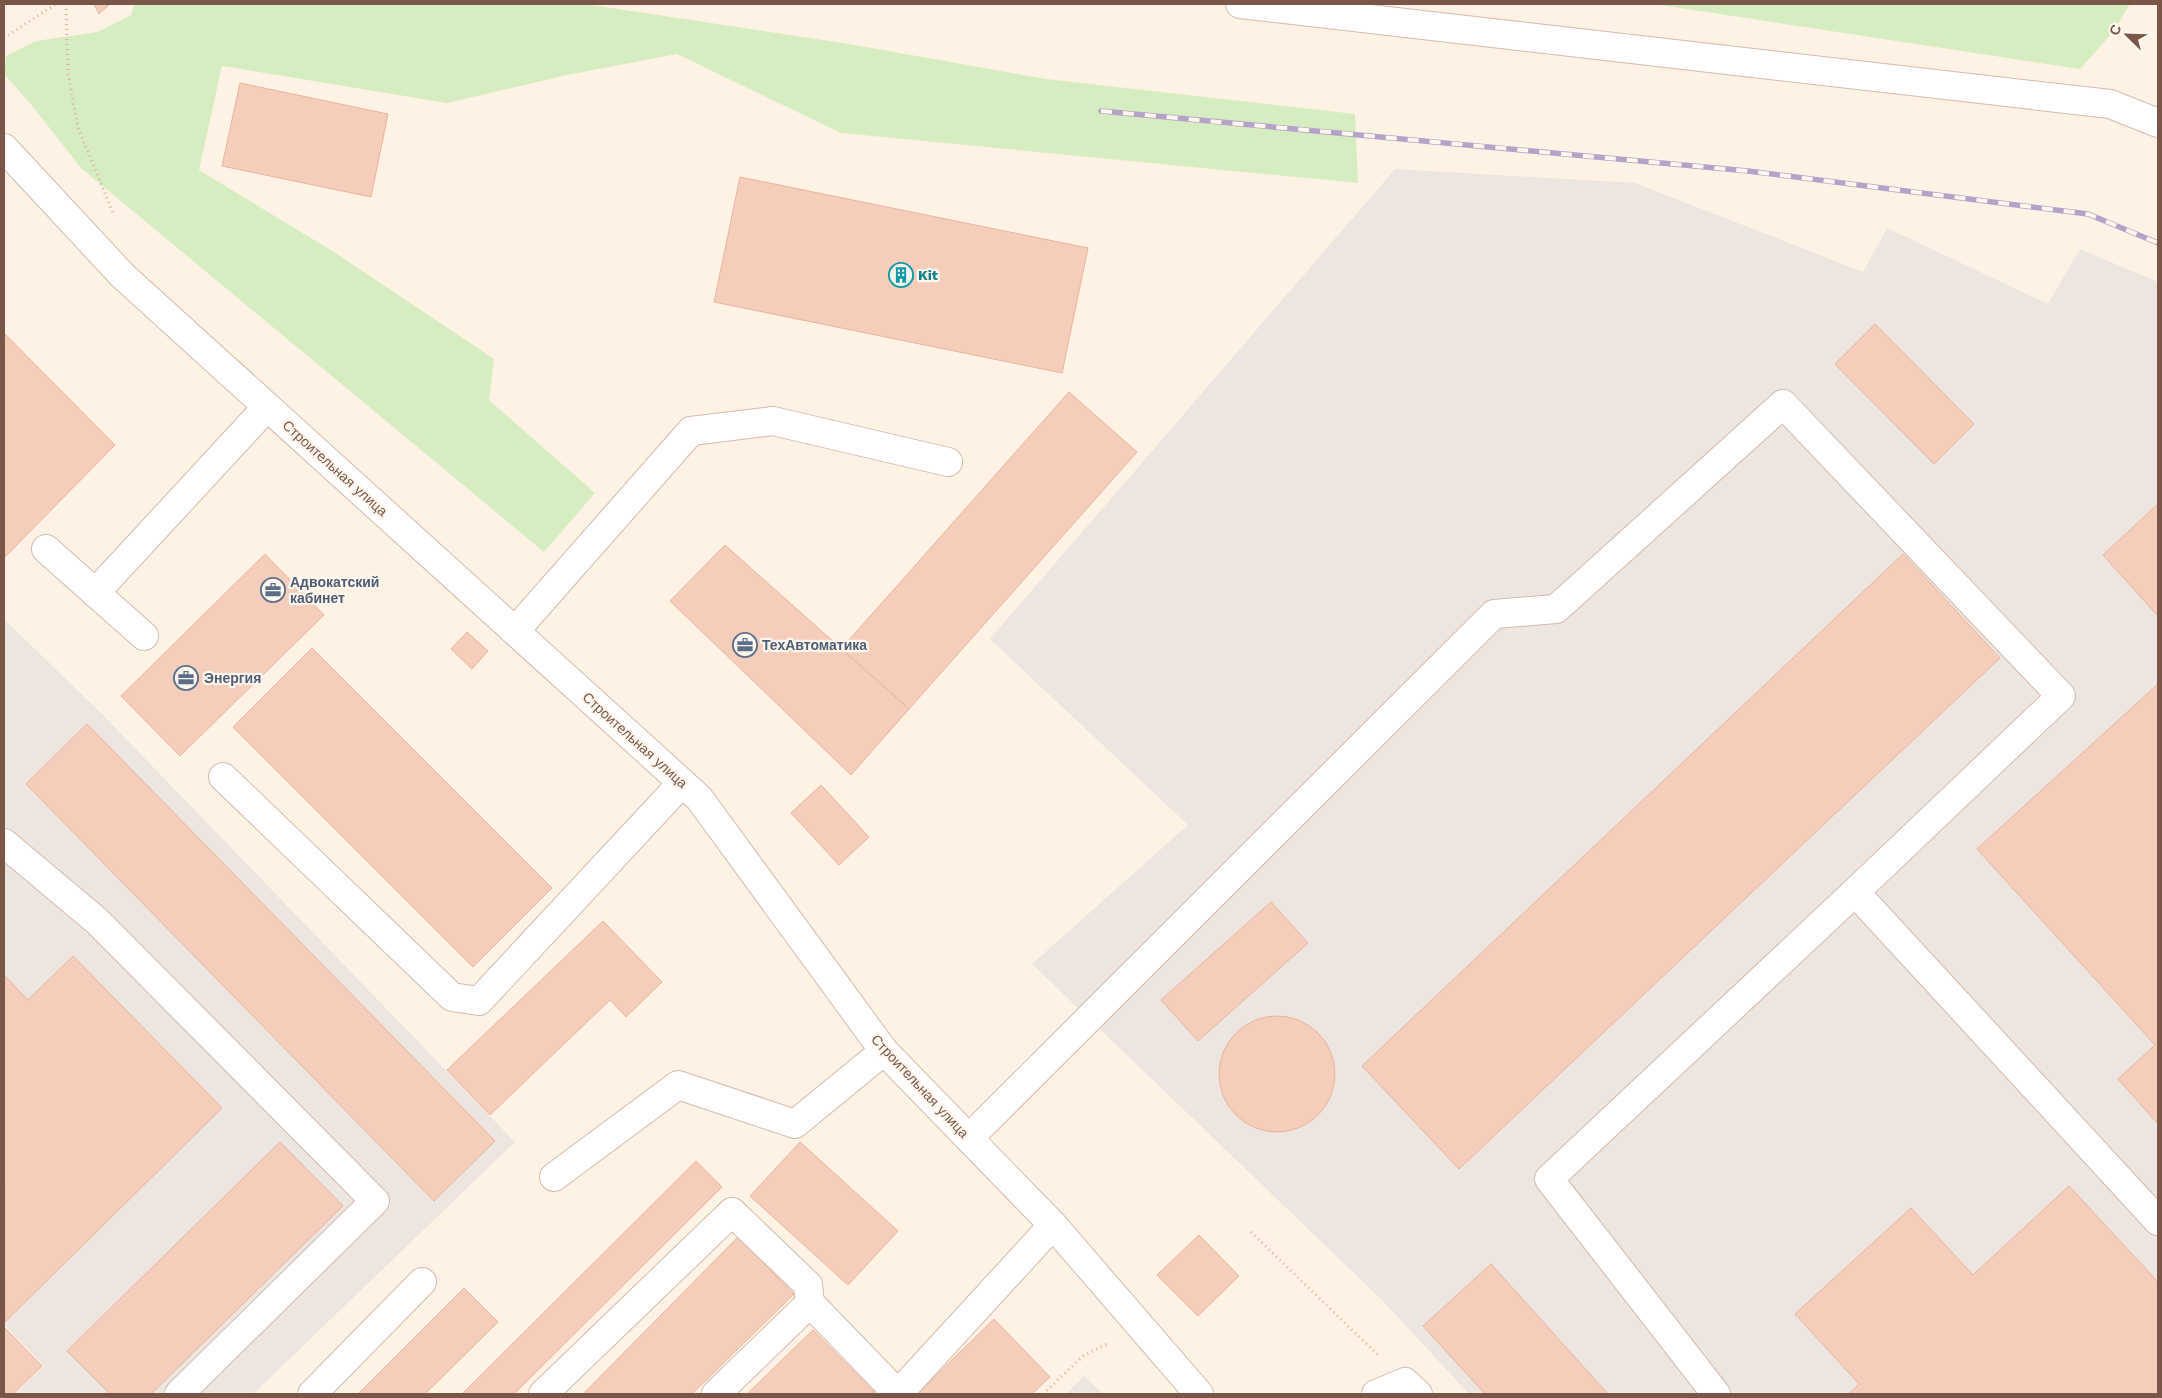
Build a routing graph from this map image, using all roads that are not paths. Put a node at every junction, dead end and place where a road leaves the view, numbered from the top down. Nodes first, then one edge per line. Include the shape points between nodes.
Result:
1 (1240, 4) edge
2 (1420, 14) edge
3 (2158, 124) edge
4 (4, 148) edge
5 (267, 407) junction
6 (948, 462) dead end
7 (46, 548) dead end
8 (95, 593) junction
9 (515, 630) junction
10 (144, 636) dead end
11 (223, 777) dead end
12 (682, 783) junction
13 (4, 843) edge
14 (1855, 892) junction
15 (884, 1050) junction
16 (969, 1138) junction
17 (554, 1177) dead end
18 (2158, 1222) edge
19 (1053, 1225) junction
20 (422, 1282) dead end
21 (810, 1304) junction
22 (1412, 1388) edge
23 (179, 1394) edge
24 (312, 1394) edge
25 (543, 1394) edge
26 (716, 1394) edge
27 (898, 1394) edge
28 (1199, 1394) edge
29 (1376, 1394) edge
30 (1716, 1394) edge

1 - 2 street
2 - 3 street via 2110,104
4 - 5 street, Строительная улица via 122,276
5 - 8 street
5 - 9 street, Строительная улица
6 - 9 street via 773,421 691,431
7 - 8 street
8 - 10 street
9 - 12 street, Строительная улица
11 - 12 street via 452,997 479,1001
12 - 15 street, Строительная улица via 699,798
13 - 23 street via 97,921 375,1201
14 - 16 street via 2061,696 1782,404 1556,608 1494,614
14 - 18 street
14 - 30 street via 1549,1179
15 - 16 street, Строительная улица
15 - 17 street via 795,1124 678,1085
16 - 19 street, Строительная улица
19 - 27 street
19 - 28 street, Строительная улица
20 - 24 street
21 - 25 street via 808,1284 732,1212
21 - 26 street
21 - 27 street
22 - 29 street

